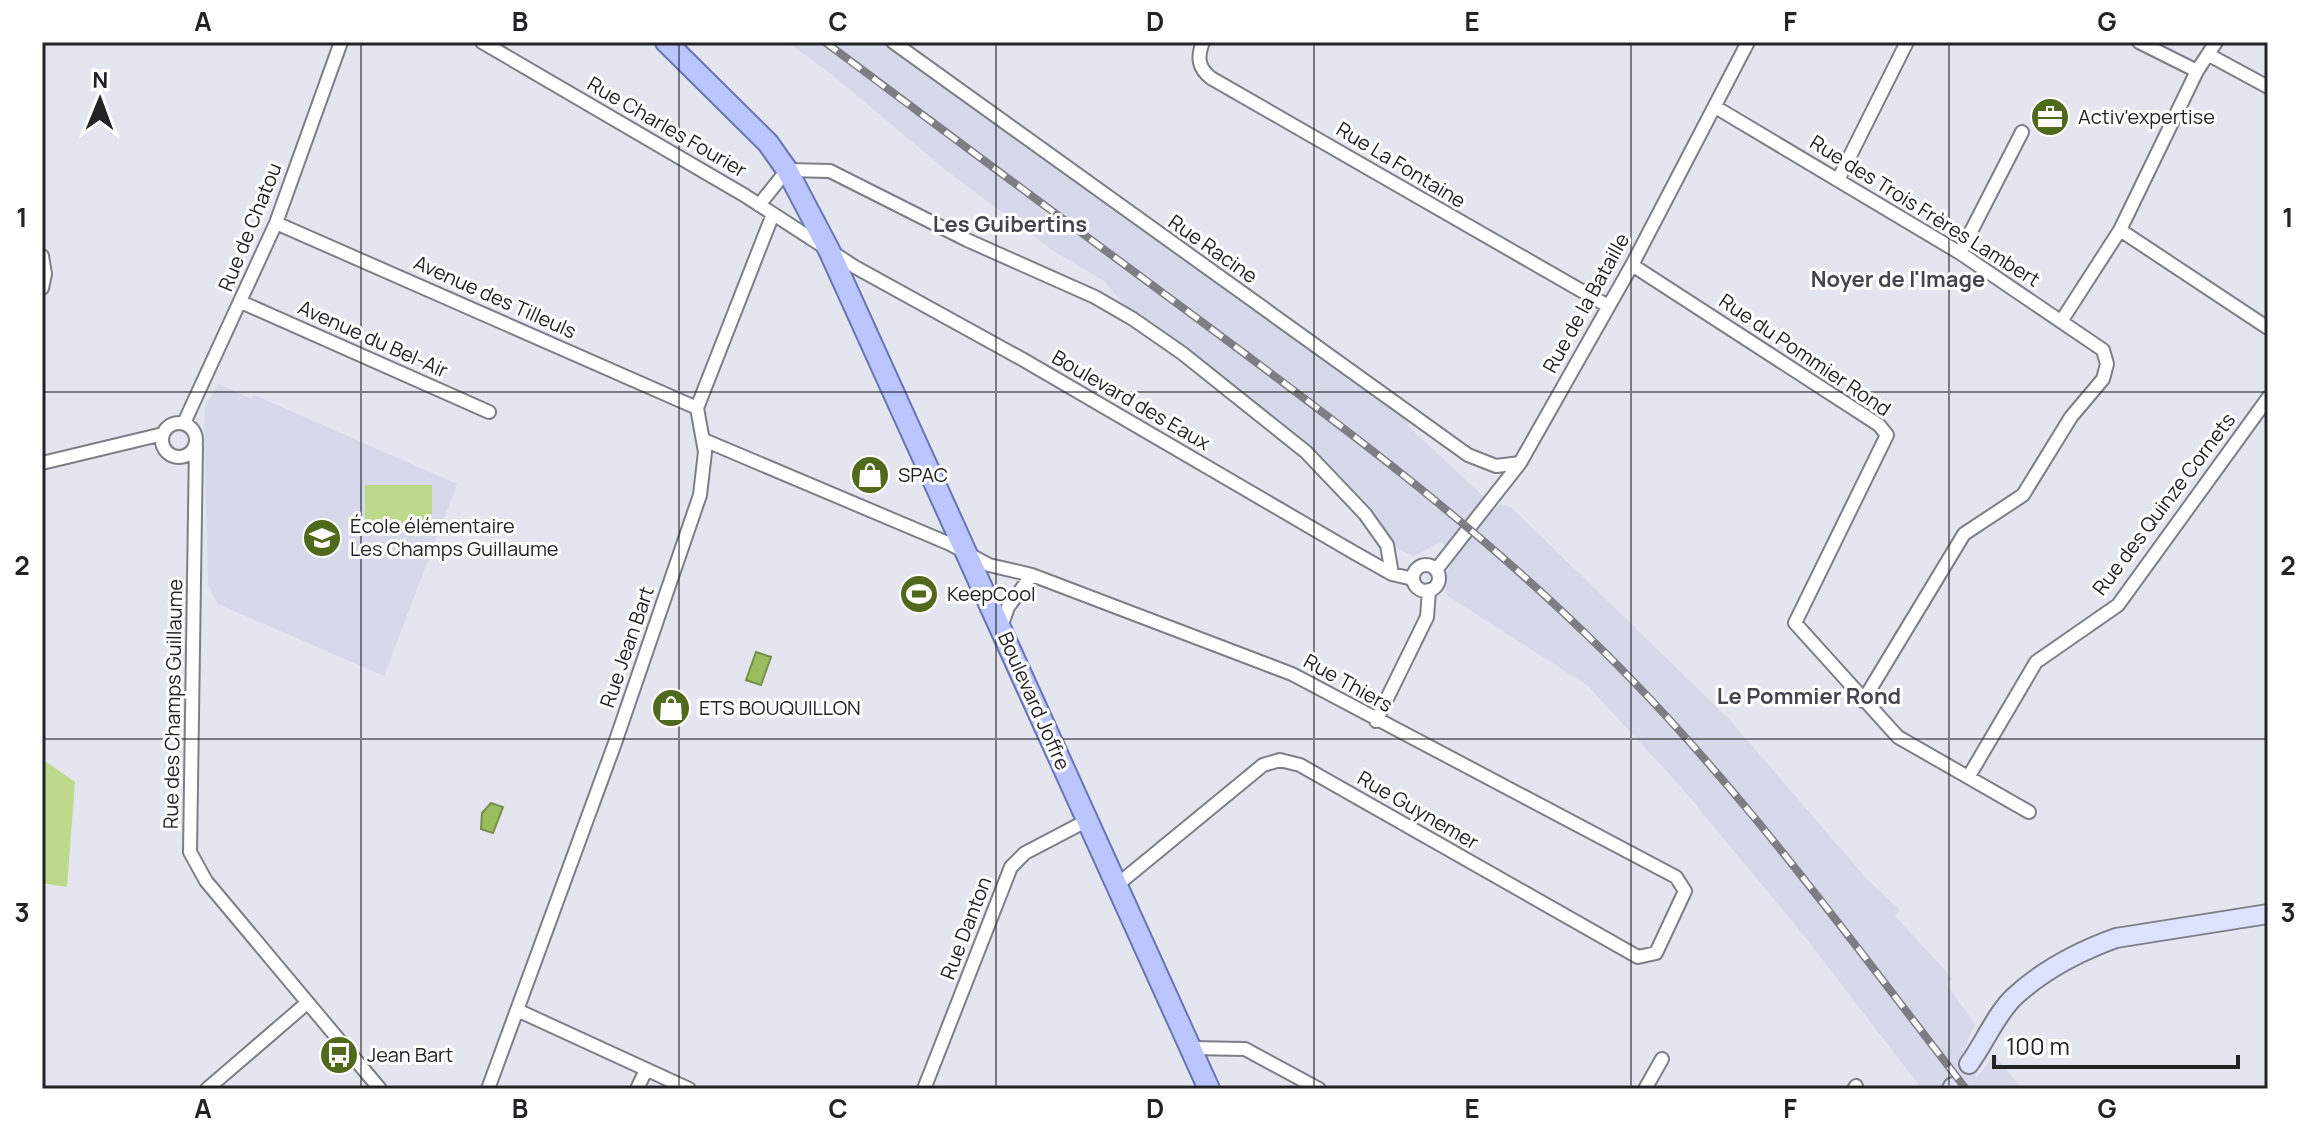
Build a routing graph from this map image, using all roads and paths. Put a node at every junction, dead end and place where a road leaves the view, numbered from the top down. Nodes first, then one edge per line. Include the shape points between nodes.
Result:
1 (341, 42) edge
2 (482, 42) edge
3 (666, 42) edge
4 (893, 42) edge
5 (1203, 42) edge
6 (1748, 42) edge
7 (1907, 42) edge
8 (2139, 42) edge
9 (2216, 42) edge
10 (2209, 55) junction
11 (2197, 71) junction
12 (2268, 87) edge
13 (1717, 108) junction
14 (2022, 132) dead end
15 (787, 170) junction
16 (1838, 180) junction
17 (759, 205) junction
18 (773, 214) junction
19 (276, 223) junction
20 (2120, 230) junction
21 (829, 250) junction
22 (1960, 253) junction
23 (42, 256) edge
24 (1632, 265) junction
25 (42, 288) edge
26 (241, 302) junction
27 (1608, 306) junction
28 (2062, 320) junction
29 (2268, 328) edge
30 (2268, 398) edge
31 (697, 408) junction
32 (489, 412) dead end
33 (184, 423) junction
34 (163, 434) junction
35 (704, 440) junction
36 (196, 445) junction
37 (42, 463) edge
38 (1520, 463) junction
39 (968, 556) junction
40 (1436, 570) junction
41 (1392, 574) junction
42 (1032, 575) junction
43 (1413, 579) junction
44 (1429, 590) junction
45 (1001, 627) junction
46 (1863, 701) junction
47 (1376, 721) junction
48 (1969, 776) junction
49 (2029, 812) dead end
50 (1088, 820) junction
51 (1117, 885) junction
52 (1685, 891) joint
53 (2268, 914) edge
54 (307, 1003) junction
55 (517, 1010) junction
56 (1191, 1048) junction
57 (1662, 1059) dead end
58 (1969, 1064) dead end
59 (646, 1070) junction
60 (207, 1089) edge
61 (380, 1089) edge
62 (488, 1089) edge
63 (637, 1089) edge
64 (689, 1089) edge
65 (924, 1089) edge
66 (1209, 1089) edge
67 (1319, 1089) edge
68 (1645, 1089) edge

1 - 19 street, Rue de Chatou
2 - 17 street, Rue Charles Fourier
3 - 15 main road, Boulevard Joffre via 749,121
4 - 38 street, Rue Racine via 1468,455 1496,466
5 - 27 street, Rue La Fontaine via 1201,68 1211,78
6 - 13 street, Rue de la Bataille
7 - 16 street
8 - 11 street
9 - 10 street
10 - 11 street
10 - 12 street
11 - 20 street
13 - 16 street, Rue des Trois Frères Lambert
13 - 24 street, Rue de la Bataille
14 - 22 street
15 - 17 street
15 - 21 main road, Boulevard Joffre
15 - 41 street via 830,171 1133,319 1306,452 1387,545
16 - 22 street, Rue des Trois Frères Lambert
17 - 18 street, Rue Charles Fourier
18 - 21 street, Rue Charles Fourier
18 - 31 street
19 - 26 street, Rue de Chatou
19 - 31 street, Avenue des Tilleuls
20 - 28 street
20 - 29 street
21 - 39 main road, Boulevard Joffre
21 - 41 street, Boulevard des Eaux
22 - 28 street, Rue des Trois Frères Lambert
23 - 25 street
24 - 27 street, Rue de la Bataille
24 - 46 street, Rue du Pommier Rond via 1887,435 1795,623
26 - 32 street, Avenue du Bel-Air
26 - 33 street, Rue de Chatou
27 - 38 street, Rue de la Bataille
28 - 46 street, Rue des Trois Frères Lambert via 2103,350 2103,379 2071,417 2023,495 1964,534
30 - 48 street, Rue des Quinze Cornets via 2118,605 2036,662
31 - 35 street, Rue Jean Bart
33 - 34 street via 169,426
33 - 36 street via 195,434
34 - 36 street via 163,445 175,456 185,456
34 - 37 street
35 - 39 street, Rue Thiers
35 - 55 street, Rue Jean Bart via 700,495
36 - 54 street, Rue des Champs Guillaume via 190,852 206,881
38 - 40 street, Rue de la Bataille
39 - 42 street, Rue Thiers
39 - 45 main road, Boulevard Joffre
40 - 43 street via 1421,566
40 - 44 street via 1438,582
41 - 43 street, Boulevard des Eaux
42 - 45 street via 1008,607
42 - 47 street, Rue Thiers via 1292,674
43 - 44 street via 1417,587
44 - 47 street via 1427,617
45 - 50 main road, Boulevard Joffre
46 - 48 street, Rue du Pommier Rond via 1898,737
47 - 52 street, Rue Thiers via 1676,877
48 - 49 street, Rue du Pommier Rond
50 - 51 main road, Boulevard Joffre
50 - 65 street, Rue Danton via 1025,853 1011,867
51 - 52 street, Rue Guynemer via 1263,765 1280,760 1300,765 1638,957 1656,953
51 - 56 main road, Boulevard Joffre
53 - 58 main road via 2128,935 2058,964 2013,998
54 - 60 street
54 - 61 street, Rue des Champs Guillaume
55 - 59 street
55 - 62 street, Rue Jean Bart
56 - 66 main road, Boulevard Joffre
56 - 67 street via 1245,1049
57 - 68 street
59 - 63 street
59 - 64 street

